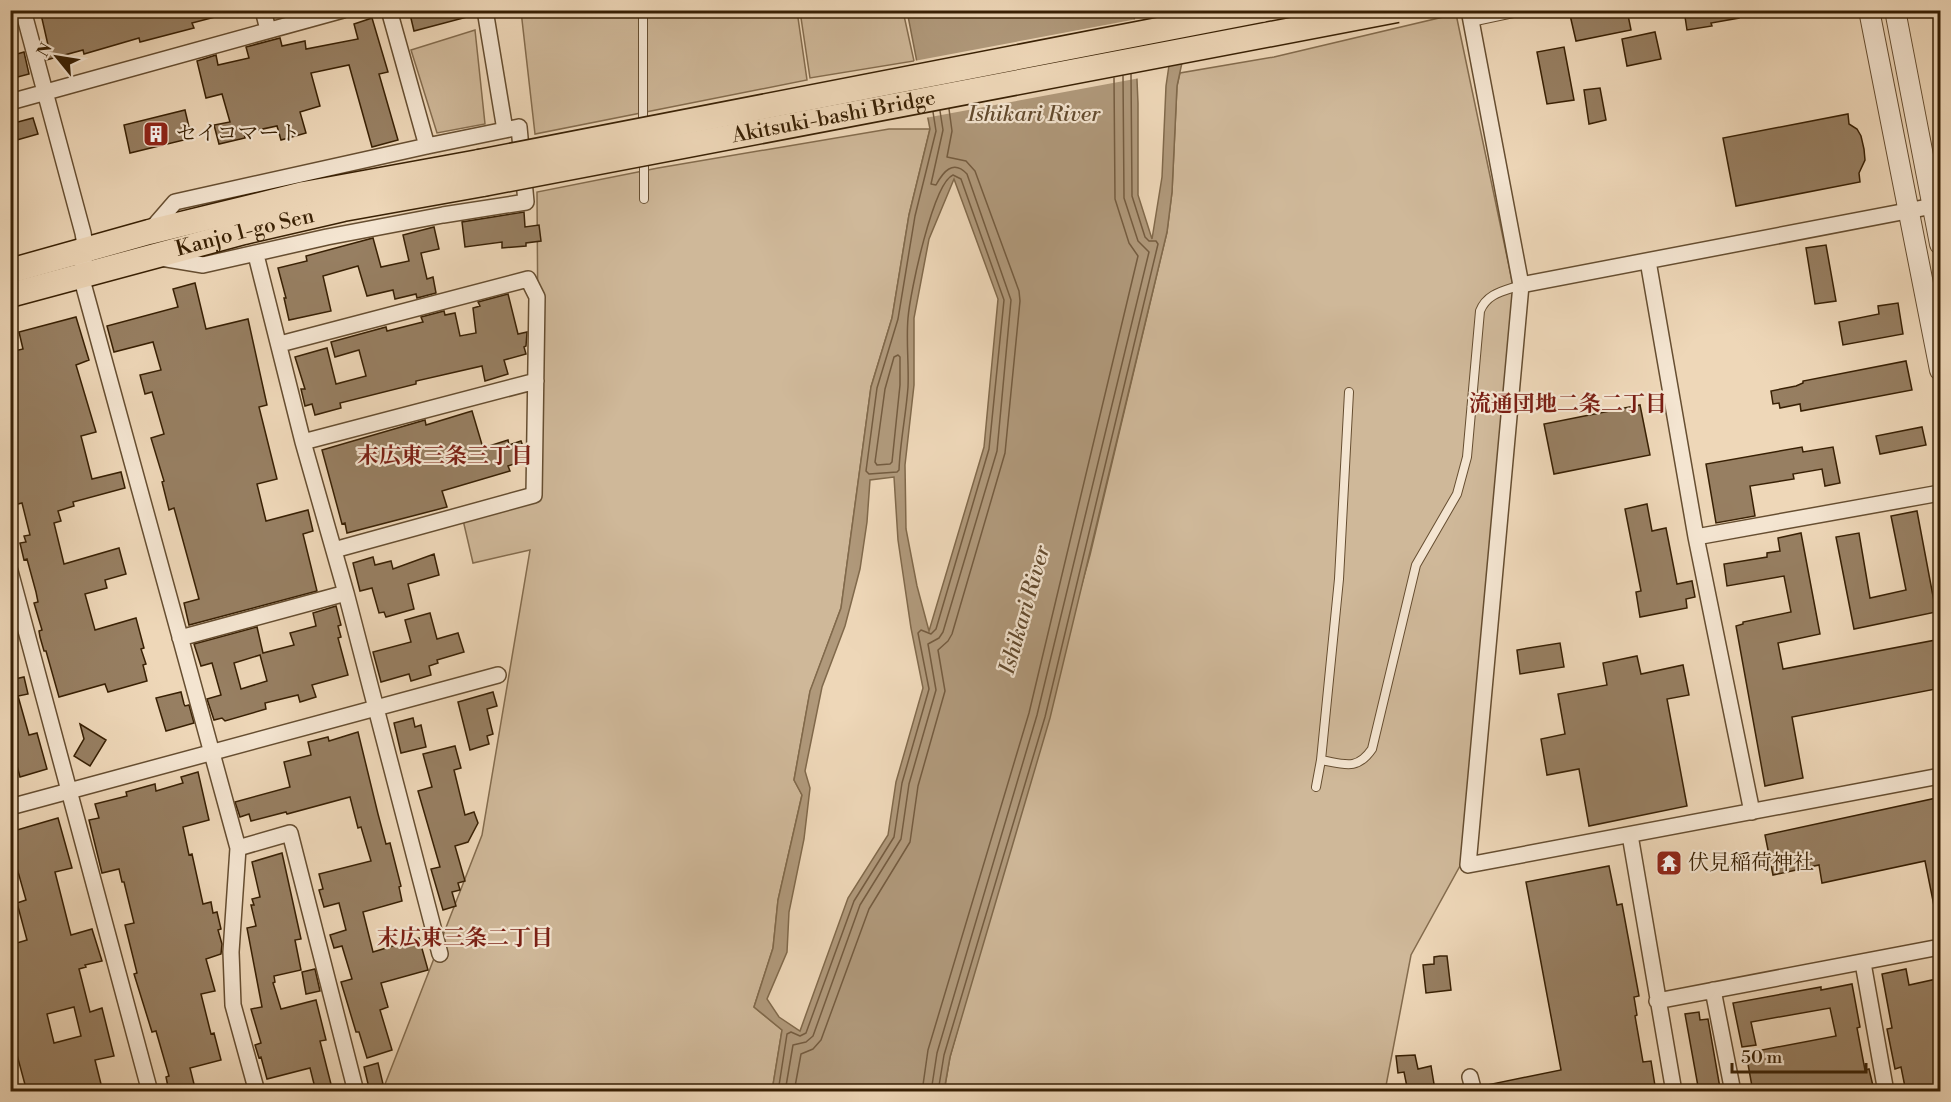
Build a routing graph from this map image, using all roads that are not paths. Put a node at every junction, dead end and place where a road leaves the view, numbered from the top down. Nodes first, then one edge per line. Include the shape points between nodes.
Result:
1 (24, 10) edge
2 (263, 10) edge
3 (343, 10) edge
4 (389, 10) edge
5 (485, 10) edge
6 (643, 10) edge
7 (1261, 10) edge
8 (1397, 10) edge
9 (1528, 10) edge
10 (1869, 10) edge
11 (1895, 10) edge
12 (1470, 16) edge
13 (268, 30) junction
14 (46, 93) junction
15 (10, 102) edge
16 (505, 130) junction
17 (427, 146) junction
18 (481, 173) junction
19 (644, 199) dead end
20 (1933, 206) junction
21 (1909, 211) junction
22 (149, 232) junction
23 (1941, 244) edge
24 (86, 250) junction
25 (256, 255) junction
26 (152, 257) junction
27 (1648, 261) junction
28 (10, 271) edge
29 (81, 276) junction
30 (1521, 285) junction
31 (10, 296) edge
32 (280, 344) junction
33 (1941, 370) edge
34 (536, 381) junction
35 (1349, 392) dead end
36 (303, 442) junction
37 (1941, 493) edge
38 (1696, 537) junction
39 (334, 550) junction
40 (10, 571) edge
41 (346, 593) junction
42 (180, 638) junction
43 (498, 675) dead end
44 (377, 710) junction
45 (210, 752) junction
46 (1320, 760) junction
47 (1941, 776) edge
48 (1316, 787) dead end
49 (69, 791) junction
50 (10, 807) edge
51 (1752, 812) junction
52 (1629, 835) junction
53 (238, 848) junction
54 (1941, 947) edge
55 (440, 954) dead end
56 (1863, 963) junction
57 (1713, 990) junction
58 (1658, 1001) junction
59 (150, 1092) edge
60 (257, 1092) edge
61 (356, 1092) edge
62 (1674, 1092) edge
63 (1733, 1092) edge
64 (1886, 1092) edge

1 - 14 street
2 - 13 street
3 - 13 street
4 - 17 street
5 - 16 street
6 - 19 lane
7 - 18 main road, Akitsuki-bashi Bridge, bridge
8 - 18 main road, Akitsuki-bashi Bridge, bridge
9 - 12 lane
10 - 21 street
11 - 20 street
12 - 30 street
13 - 14 street
14 - 15 street
14 - 24 street
16 - 17 street
16 - 25 street via 519,127 526,202 327,237
17 - 22 street via 175,201
18 - 22 main road, Kanjo 1-go Sen via 304,194
18 - 26 main road, Kanjo 1-go Sen
20 - 21 street
20 - 23 street
21 - 27 street
21 - 33 street
22 - 24 main road, Kanjo 1-go Sen
24 - 28 main road, Kanjo 1-go Sen
24 - 29 street
25 - 26 street via 203,265
25 - 32 street
26 - 29 main road, Kanjo 1-go Sen
27 - 30 street
27 - 38 street
29 - 31 main road, Kanjo 1-go Sen
29 - 42 street
30 - 46 lane via 1494,294 1480,311 1463,476 1457,494 1416,565 1372,748 1358,764
30 - 52 street via 1468,865
32 - 34 street via 528,279 537,297
32 - 36 street
34 - 36 street
34 - 39 street via 534,495
35 - 46 lane via 1340,579
36 - 39 street
37 - 38 street
38 - 51 street
39 - 41 street
40 - 49 street
41 - 42 street
41 - 44 street
42 - 45 street
43 - 44 street
44 - 45 street
44 - 55 street
45 - 49 street
45 - 53 street
46 - 48 lane
47 - 51 street
49 - 50 street
49 - 59 street
51 - 52 street
52 - 58 street
53 - 60 street via 231,952 233,1005
53 - 61 street via 290,833
54 - 56 street
56 - 57 street
56 - 64 street
57 - 58 street
57 - 63 street
58 - 62 street

